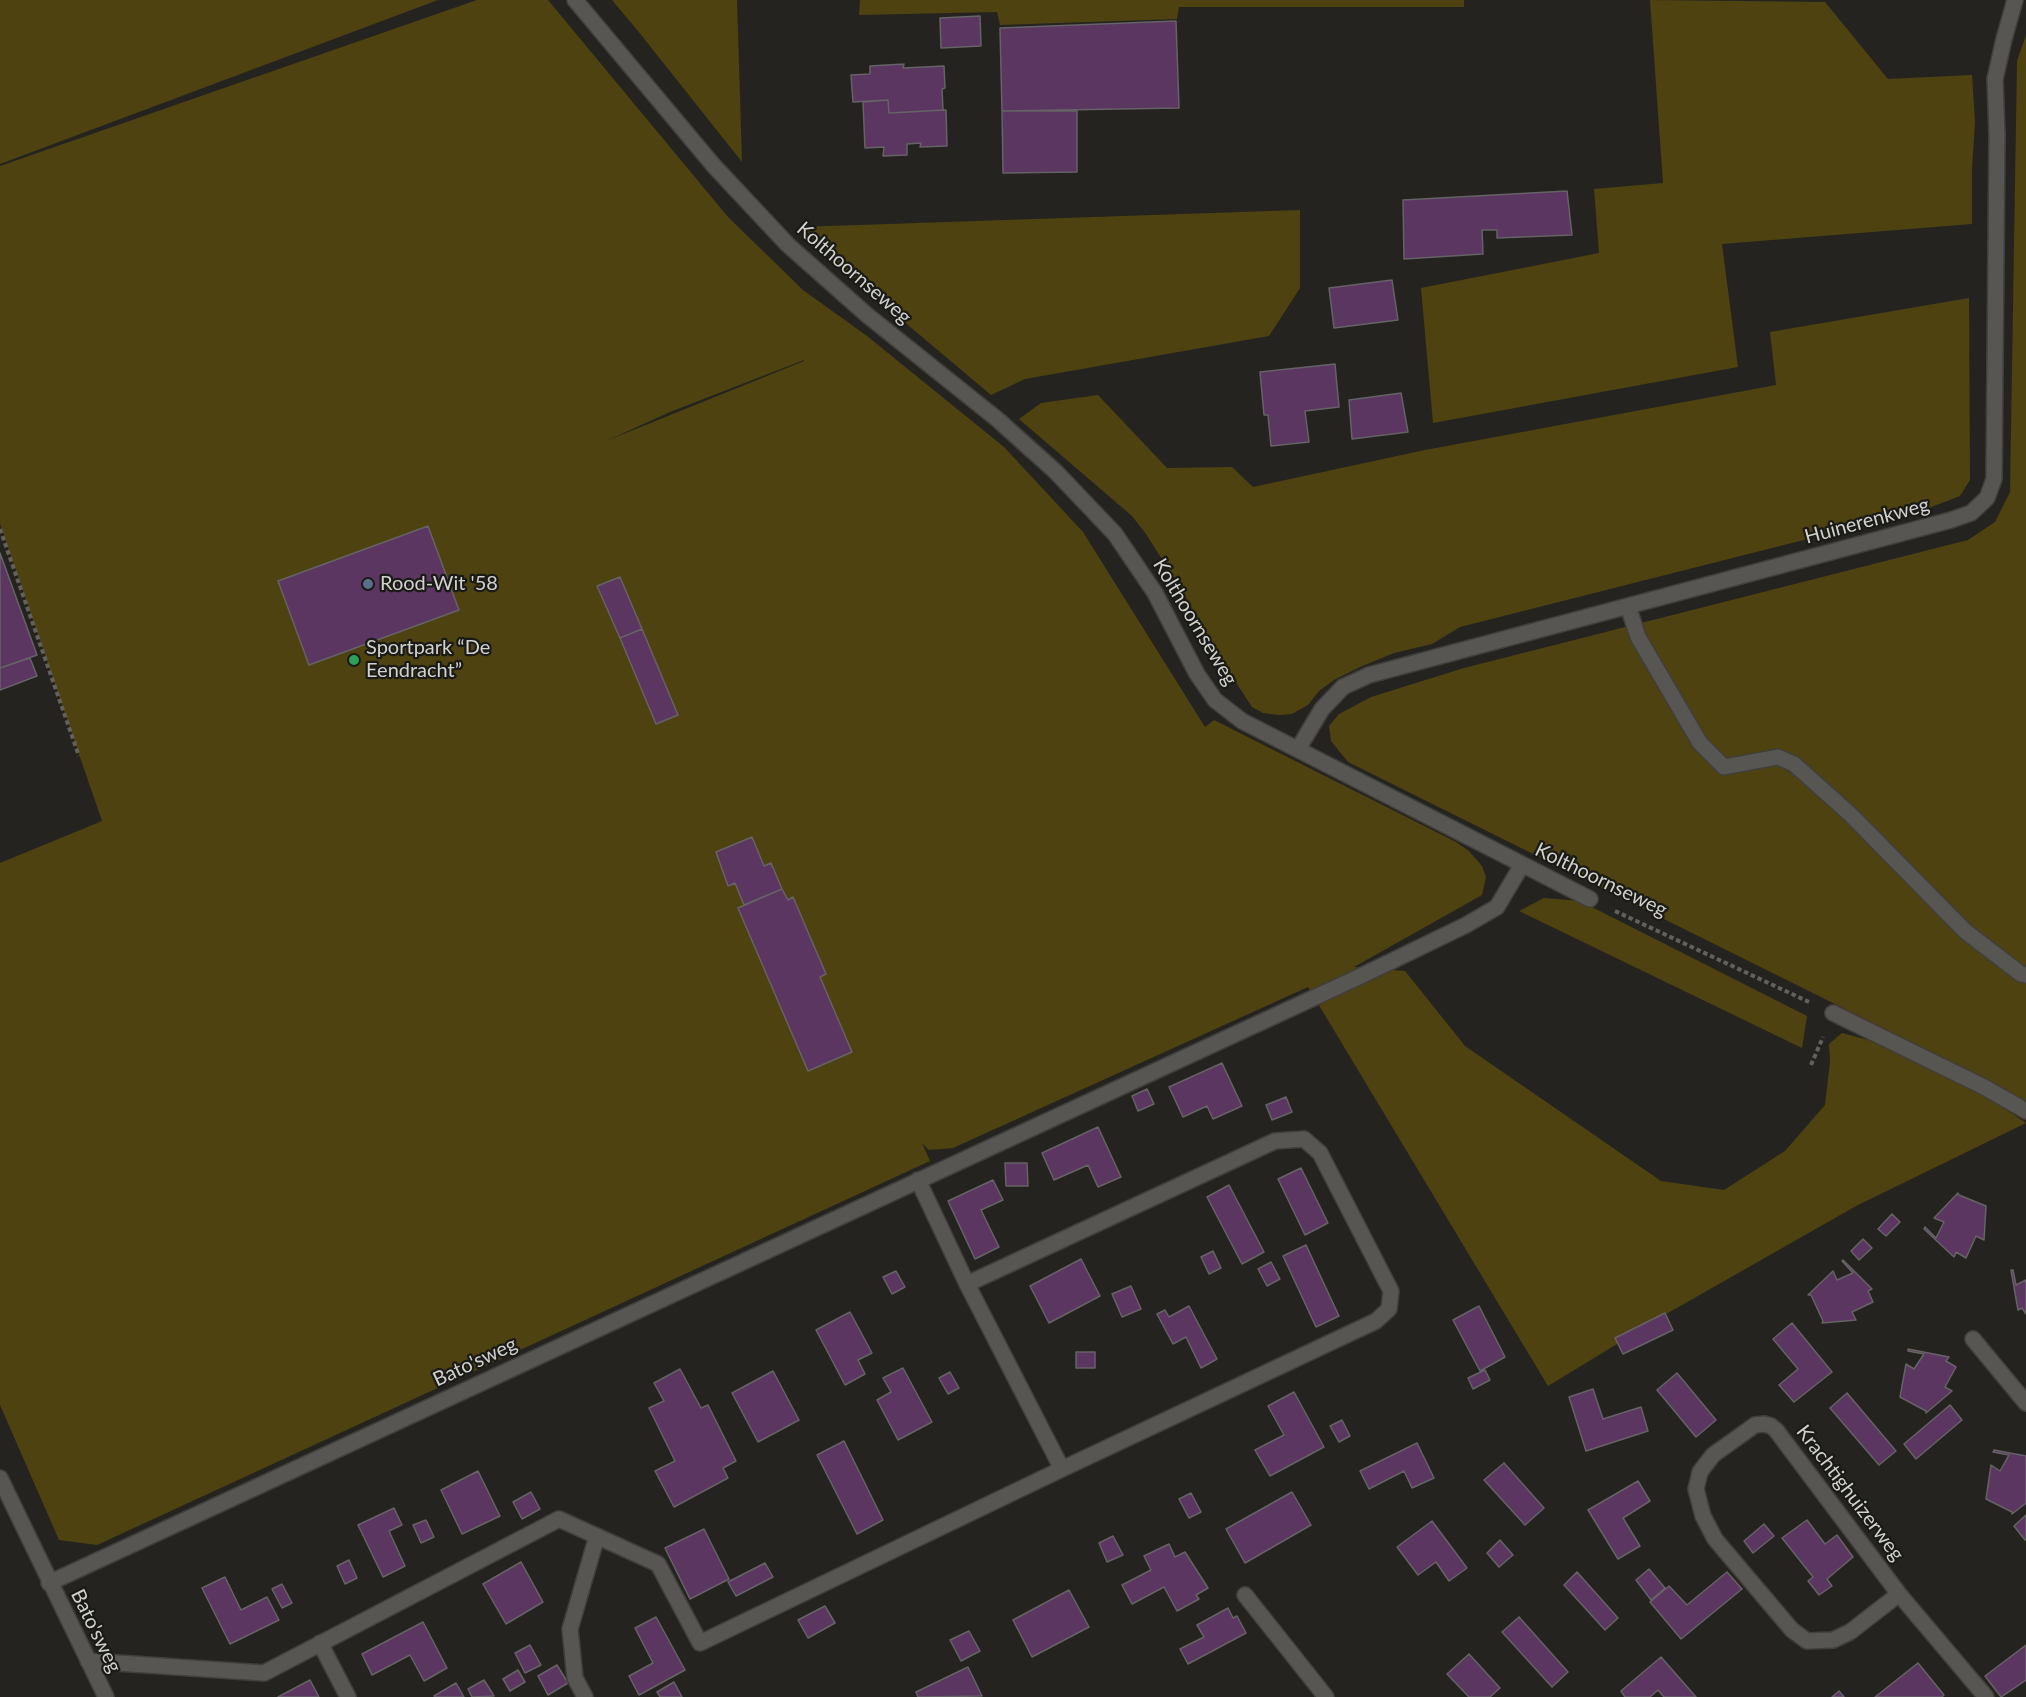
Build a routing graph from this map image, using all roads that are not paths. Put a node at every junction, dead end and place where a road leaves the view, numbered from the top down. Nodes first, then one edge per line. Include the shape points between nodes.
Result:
1 (575, 0) edge
2 (2015, 0) edge
3 (1628, 606) junction
4 (1298, 749) junction
5 (1522, 865) junction
6 (1590, 899) road end
7 (2026, 975) edge
8 (1833, 1013) road end
9 (2026, 1111) edge
10 (918, 1180) junction
11 (967, 1284) junction
12 (1972, 1339) dead end
13 (2026, 1403) edge
14 (1062, 1469) junction
15 (0, 1478) edge
16 (597, 1536) junction
17 (49, 1583) junction
18 (1899, 1594) junction
19 (1245, 1595) dead end
20 (320, 1643) junction
21 (88, 1661) junction
22 (106, 1697) edge
23 (348, 1697) edge
24 (585, 1697) edge
25 (1326, 1697) edge
26 (1986, 1697) edge

1 - 4 street, Kolthoornseweg via 714,166 788,245 867,315 997,419 1056,472 1114,534 1155,593 1215,700 1242,721
2 - 3 street, Huinerenkweg via 1995,80 1994,478 1987,498 1971,513 1951,520
3 - 4 street, Huinerenkweg via 1369,675 1344,687 1322,709
3 - 7 street via 1638,637 1700,743 1724,767 1778,757 1794,764 1851,815 1965,931
4 - 5 street, Kolthoornseweg
5 - 6 street, Kolthoornseweg
5 - 10 street, Bato'sweg via 1497,907 1466,925
8 - 9 street
10 - 11 street
10 - 17 street, Bato'sweg
11 - 14 street
11 - 14 street via 1275,1141 1304,1139 1320,1153 1391,1291 1389,1309 1376,1321
12 - 13 street
14 - 16 street via 700,1643 658,1564
15 - 17 street, Bato'sweg
16 - 20 street via 559,1519
16 - 24 street via 570,1629 575,1678
17 - 21 street, Bato'sweg
18 - 18 street, Krachtighuizerweg via 1850,1632 1833,1640 1808,1641 1792,1630 1715,1539 1703,1516 1696,1489 1700,1472 1713,1455 1755,1425 1771,1426
18 - 26 street, Krachtighuizerweg
19 - 25 street
20 - 21 street via 264,1673
20 - 23 street
21 - 22 street, Bato'sweg

